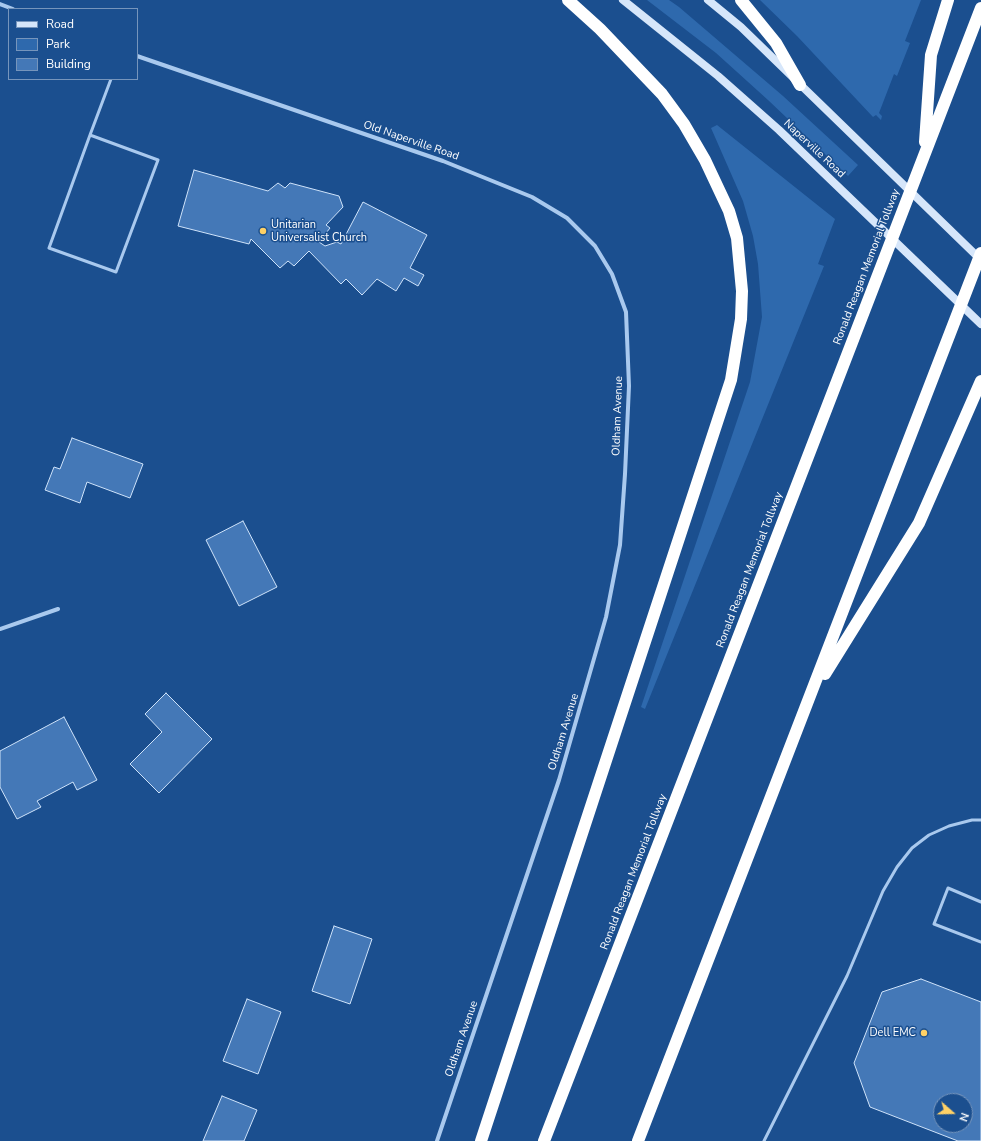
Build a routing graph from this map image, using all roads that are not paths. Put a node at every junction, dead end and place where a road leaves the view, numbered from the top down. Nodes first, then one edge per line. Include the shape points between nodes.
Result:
1 (568, 0) edge
2 (623, 0) edge
3 (708, 0) edge
4 (741, 0) edge
5 (948, 0) edge
6 (0, 4) edge
7 (10, 8) edge
8 (981, 8) edge
9 (138, 56) edge
10 (111, 80) edge
11 (800, 85) junction
12 (90, 135) junction
13 (924, 154) junction
14 (981, 253) edge
15 (981, 260) edge
16 (626, 312) joint
17 (981, 324) edge
18 (981, 381) edge
19 (58, 609) dead end
20 (0, 629) edge
21 (810, 698) junction
22 (981, 820) edge
23 (981, 902) edge
24 (981, 942) edge
25 (437, 1141) edge
26 (481, 1141) edge
27 (544, 1141) edge
28 (638, 1141) edge
29 (764, 1141) edge

1 - 26 highway via 600,29 662,94 684,124 705,160 729,211 737,238 742,291 741,319 731,380
2 - 17 main road, Naperville Road via 718,76 779,130
3 - 11 main road
4 - 11 highway via 776,43
5 - 13 highway via 931,55
6 - 7 street
8 - 13 highway, Ronald Reagan Memorial Tollway
9 - 16 street, Old Naperville Road via 443,161 532,197 567,218 595,246 612,274
10 - 12 lane
11 - 15 main road
12 - 12 lane via 49,248 116,272 158,160
13 - 27 highway, Ronald Reagan Memorial Tollway
14 - 21 highway
16 - 25 street, Oldham Avenue via 629,386 625,474 620,545 606,617 559,780
18 - 21 highway via 919,523
19 - 20 street
21 - 28 highway
22 - 29 lane via 949,826 929,835 912,848 897,867 883,891 847,976
23 - 24 lane via 948,888 934,924

